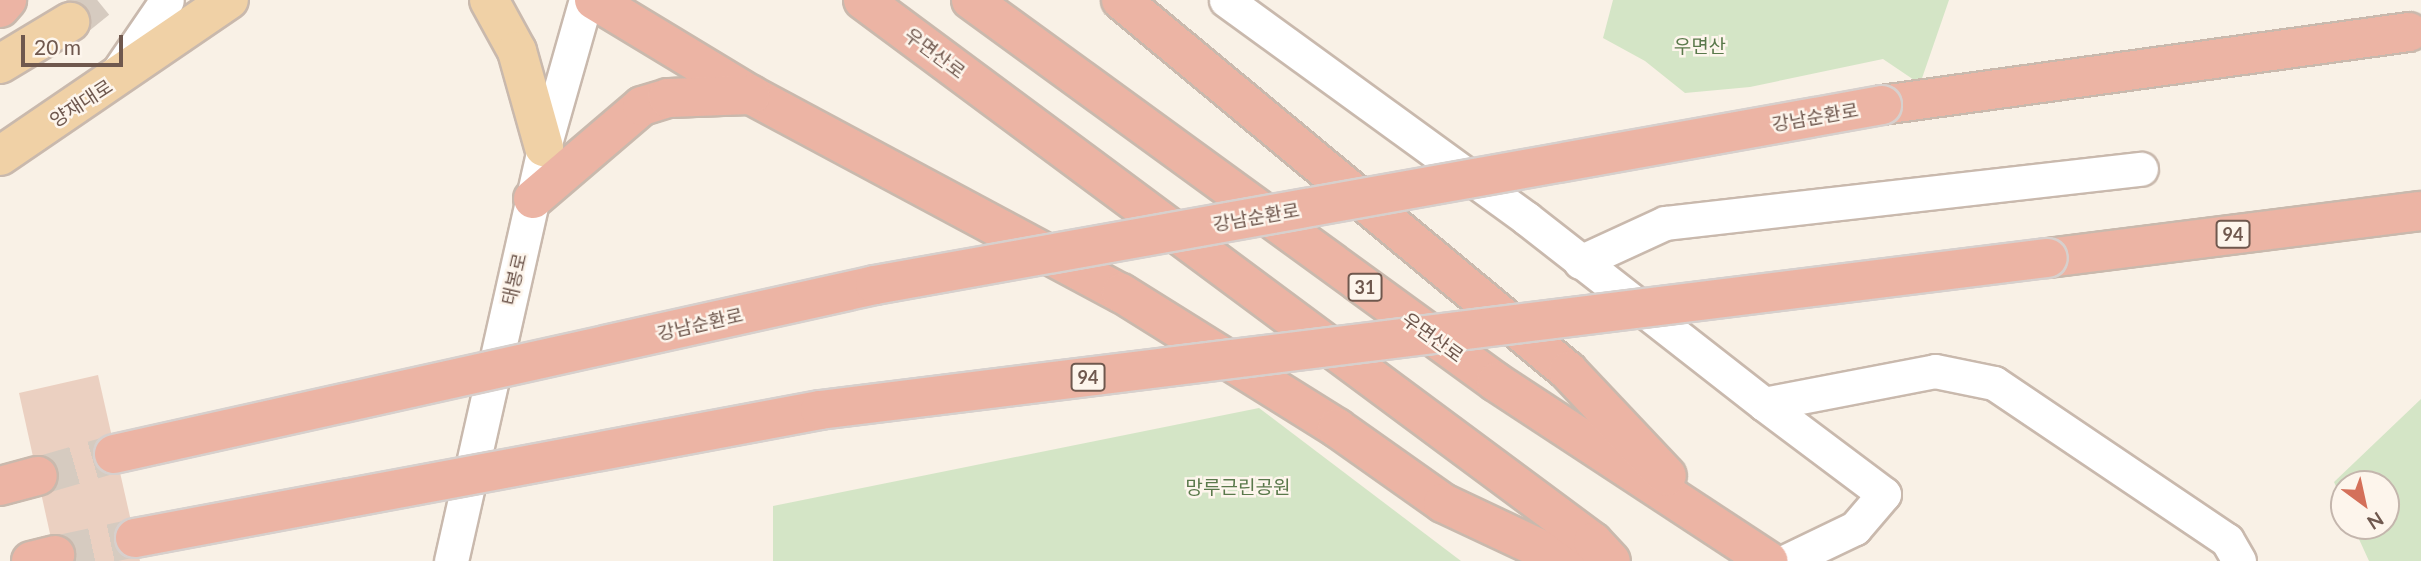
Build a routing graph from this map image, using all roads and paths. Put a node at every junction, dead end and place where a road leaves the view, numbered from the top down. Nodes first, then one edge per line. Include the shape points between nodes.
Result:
1 (7, 0) edge
2 (167, 0) edge
3 (229, 0) edge
4 (489, 0) edge
5 (586, 0) edge
6 (594, 0) edge
7 (863, 0) edge
8 (971, 0) edge
9 (1121, 0) edge
10 (1226, 0) edge
11 (0, 8) edge
12 (70, 22) tunnel mouth
13 (2409, 32) dead end
14 (0, 64) edge
15 (110, 84) junction
16 (751, 95) junction
17 (544, 147) junction
18 (0, 156) edge
19 (2141, 169) dead end
20 (533, 198) junction
21 (2419, 211) dead end
22 (1580, 262) junction
23 (1764, 404) junction
24 (114, 454) tunnel mouth
25 (38, 476) tunnel mouth
26 (0, 486) edge
27 (1712, 524) junction
28 (135, 538) tunnel mouth
29 (451, 561) edge
30 (1566, 561) edge
31 (1611, 561) edge
32 (1769, 561) edge
33 (1786, 561) edge
34 (2239, 561) edge

1 - 11 highway
2 - 15 street
3 - 15 main road, 양재대로
4 - 17 main road via 517,51
5 - 17 street, 태봉로
6 - 16 highway
7 - 31 highway, 우면산로 via 1581,534
8 - 27 highway, 우면산로 / 31 via 1496,382
9 - 27 highway via 1568,371
10 - 22 street
12 - 14 main road
13 - 24 highway, 강남순환로, bridge via 1882,105 875,285
15 - 18 main road, 양재대로
16 - 20 highway via 668,98 642,106
16 - 30 highway via 1121,293 1336,428 1443,503
17 - 20 street, 태봉로
19 - 22 street via 1665,223
20 - 29 street, 태봉로
21 - 28 highway, 94, bridge via 820,410
22 - 23 street
23 - 33 street via 1884,494 1855,528
23 - 34 street via 1935,371 1994,383 2227,540
25 - 26 highway
27 - 32 highway, 우면산로 / 31

